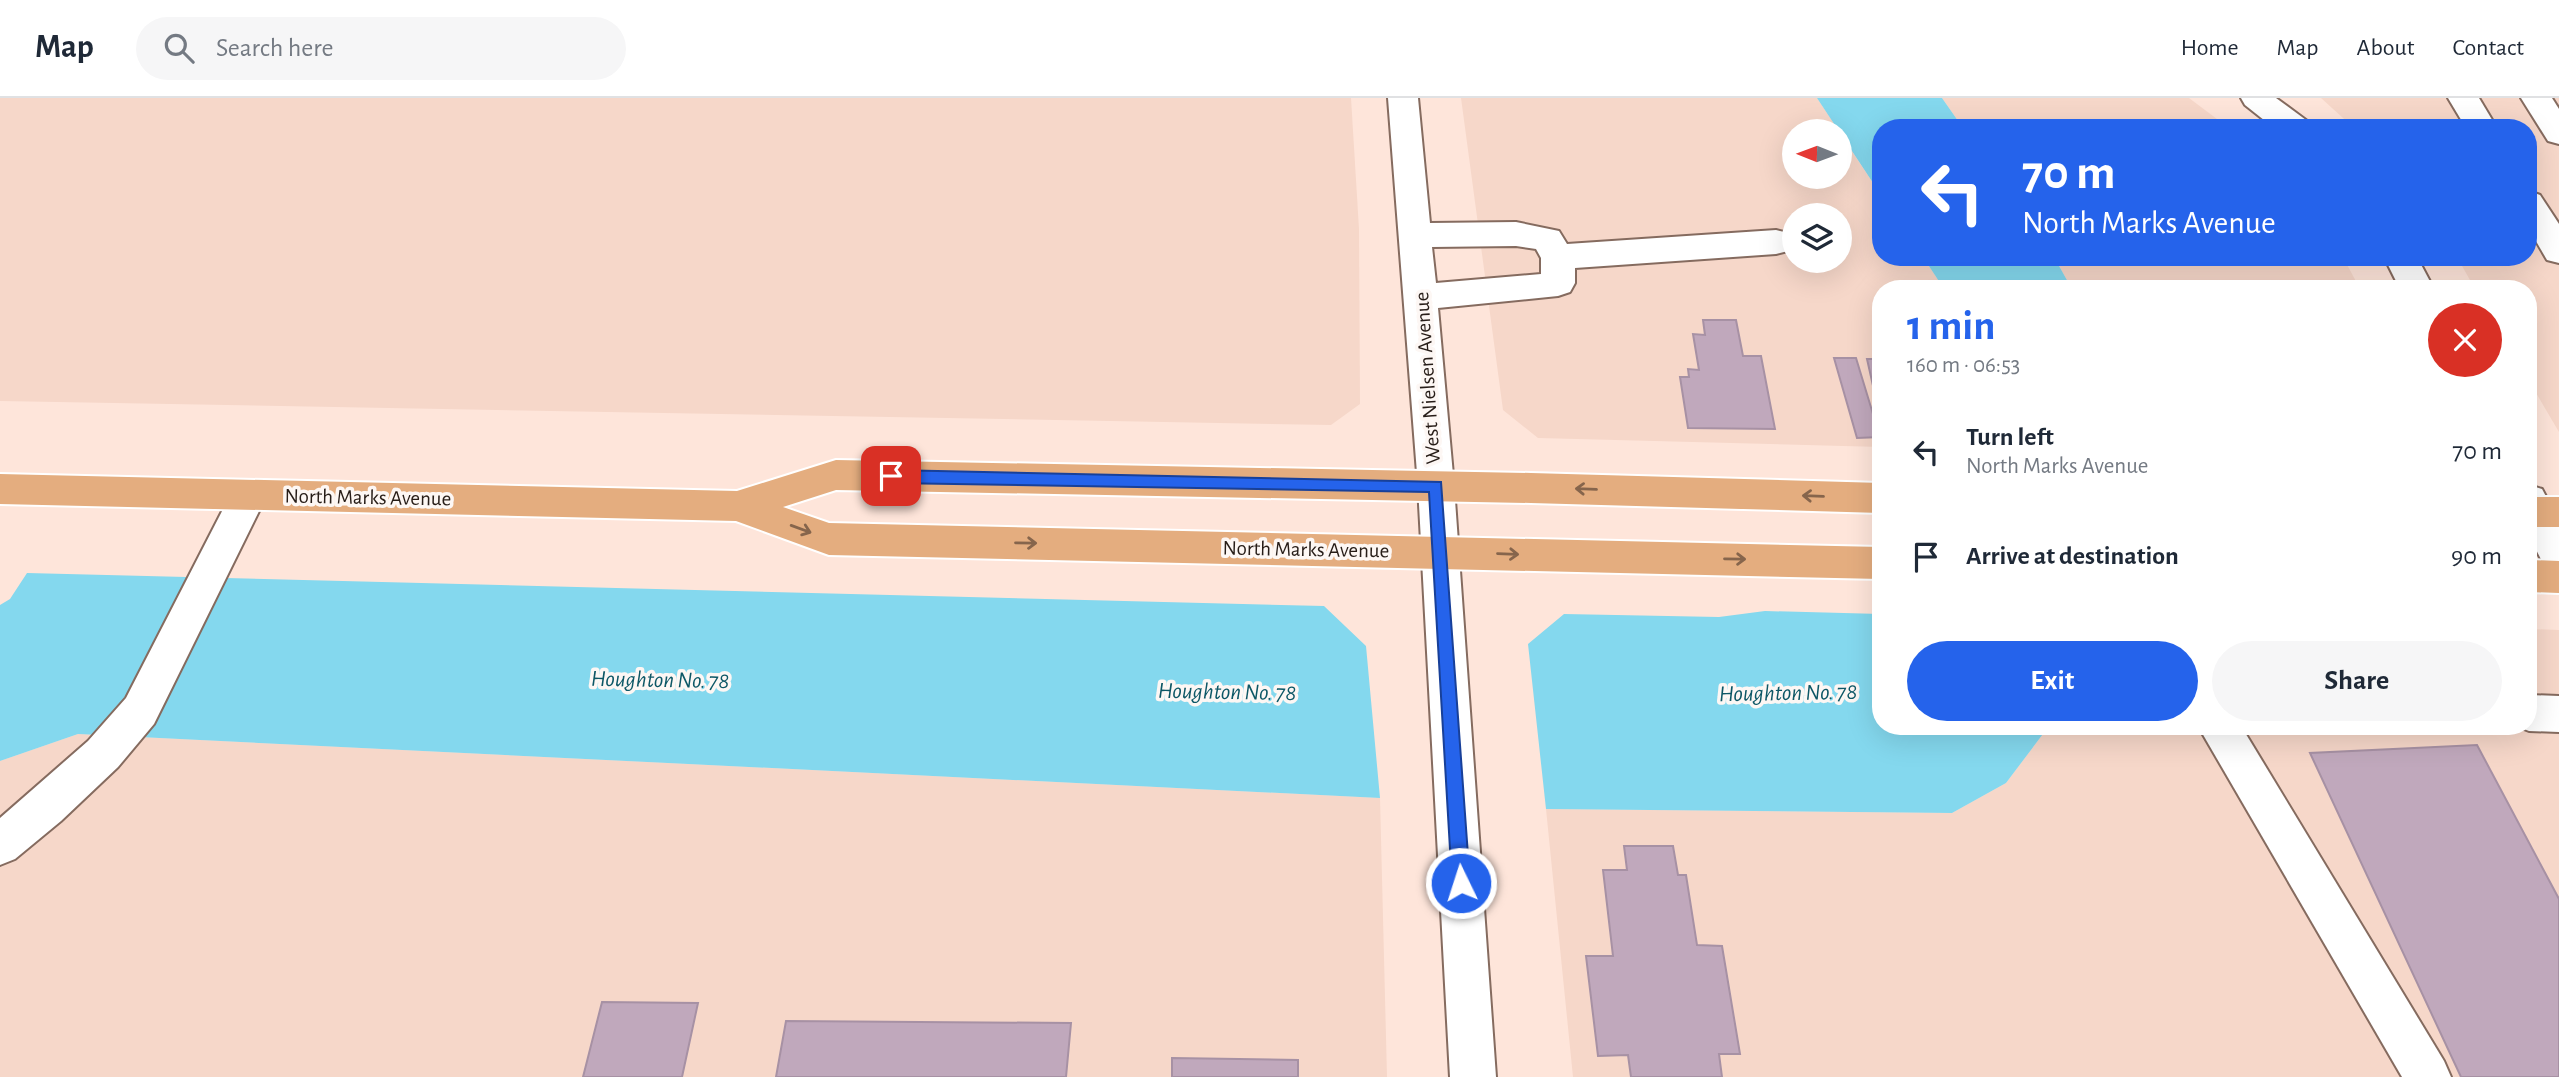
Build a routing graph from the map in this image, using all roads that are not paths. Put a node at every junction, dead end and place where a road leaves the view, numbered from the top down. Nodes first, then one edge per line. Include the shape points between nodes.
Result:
1 (1403, 98) edge
2 (2256, 98) edge
3 (2463, 98) edge
4 (2536, 98) edge
5 (2283, 119) edge
6 (2476, 119) edge
7 (2559, 133) edge
8 (2537, 216) edge
9 (1416, 234) junction
10 (1776, 242) dead end
11 (2559, 251) edge
12 (1558, 257) junction
13 (1421, 297) junction
14 (1436, 486) junction
15 (0, 489) edge
16 (249, 495) junction
17 (1872, 498) edge
18 (737, 506) junction
19 (2538, 509) edge
20 (1440, 552) junction
21 (2559, 558) edge
22 (1872, 563) edge
23 (2537, 576) edge
24 (2559, 577) edge
25 (2537, 713) edge
26 (2559, 714) edge
27 (2223, 735) edge
28 (0, 845) edge
29 (1473, 1077) edge
30 (2428, 1077) edge

1 - 9 street, West Nielsen Avenue
2 - 5 street
3 - 6 street
4 - 7 street
8 - 11 street
9 - 12 street via 1516,234 1547,239
9 - 13 street, West Nielsen Avenue
10 - 12 street
12 - 13 street via 1558,283
13 - 14 street, West Nielsen Avenue
17 -> 14 main road, North Marks Avenue
14 - 18 main road, North Marks Avenue via 836,475
14 - 20 street, West Nielsen Avenue
15 - 16 main road, North Marks Avenue
16 - 18 main road, North Marks Avenue
16 - 28 street via 141,711 103,754
18 -> 20 main road, North Marks Avenue via 829,539
19 - 21 street
20 -> 22 main road, North Marks Avenue
20 - 29 street, West Nielsen Avenue
23 - 24 main road
25 - 26 street
27 - 30 street

